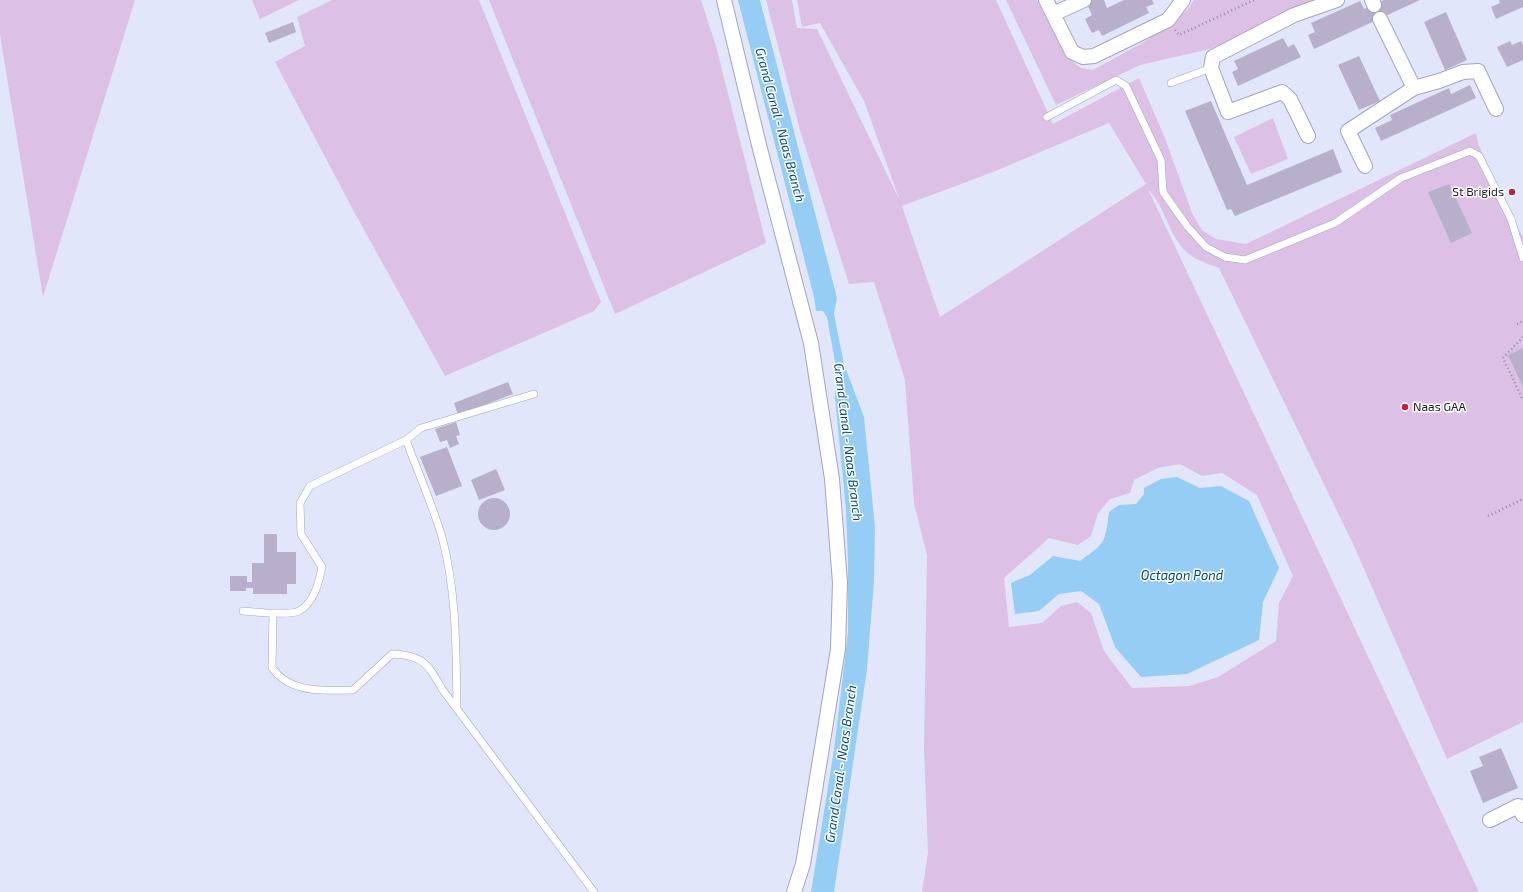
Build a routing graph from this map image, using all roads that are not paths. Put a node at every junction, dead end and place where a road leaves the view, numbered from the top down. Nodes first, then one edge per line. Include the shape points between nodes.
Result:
1 (724, 0) edge
2 (1046, 0) edge
3 (1084, 0) edge
4 (1183, 0) edge
5 (1337, 0) edge
6 (1053, 14) junction
7 (1380, 19) dead end
8 (1211, 68) junction
9 (1171, 83) dead end
10 (1414, 88) junction
11 (1496, 109) dead end
12 (1047, 117) dead end
13 (1308, 136) dead end
14 (1365, 166) dead end
15 (1523, 258) edge
16 (534, 394) dead end
17 (406, 440) junction
18 (243, 611) dead end
19 (273, 613) junction
20 (457, 709) junction
21 (1523, 815) edge
22 (1490, 820) dead end
23 (594, 892) edge
24 (794, 892) edge

1 - 24 street via 811,343 832,479 840,583 838,649 803,864
2 - 6 street
3 - 6 street
4 - 6 street via 1168,20 1094,56 1083,57 1072,52
5 - 8 street via 1294,15 1213,56
7 - 10 street
8 - 9 lane
8 - 13 street via 1228,112 1282,92 1290,99
10 - 11 street via 1463,72 1478,71
10 - 14 street via 1348,131
12 - 15 lane via 1116,80 1126,86 1161,160 1163,192 1187,226 1206,246 1225,257 1245,260 1335,223 1401,178 1470,151 1479,156 1508,212
16 - 17 lane via 421,428
17 - 19 lane via 310,486 300,503 301,534 322,567 319,583 309,602 299,611
17 - 20 lane via 442,538 456,626
18 - 19 lane
19 - 20 lane via 272,668 283,680 319,690 353,690 392,654 410,654 429,666
20 - 23 lane
21 - 22 street via 1518,806

